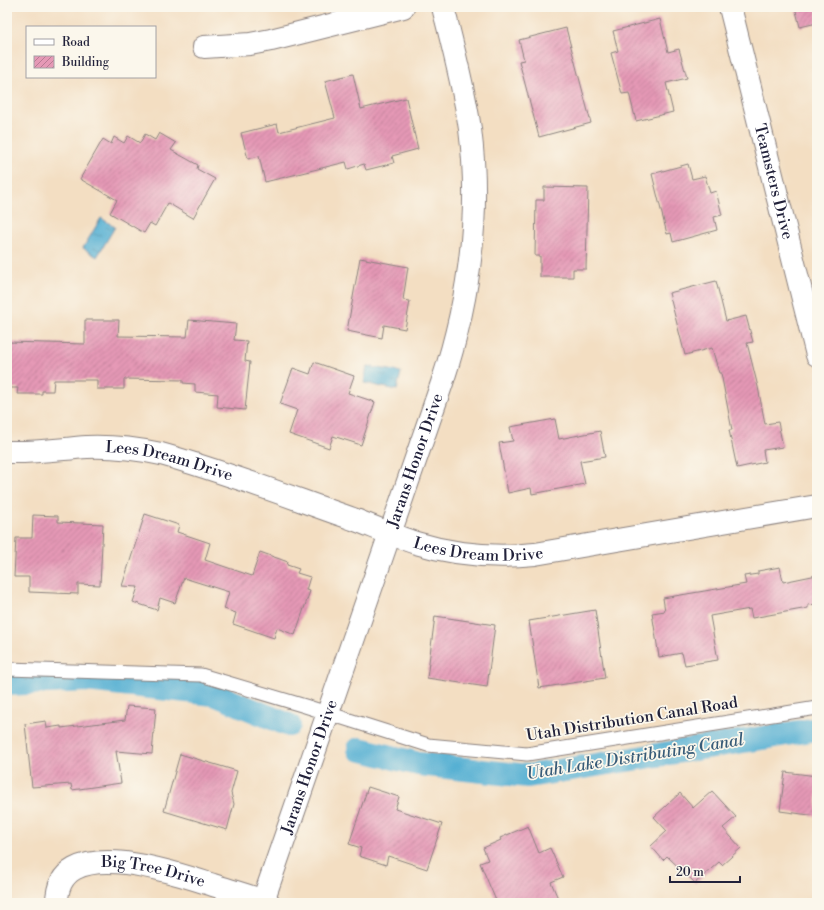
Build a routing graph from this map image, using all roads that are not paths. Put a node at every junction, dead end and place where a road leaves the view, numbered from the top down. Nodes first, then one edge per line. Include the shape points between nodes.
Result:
1 (403, 7) edge
2 (443, 7) edge
3 (730, 7) edge
4 (204, 47) dead end
5 (817, 356) edge
6 (7, 452) edge
7 (817, 506) edge
8 (390, 534) junction
9 (7, 669) edge
10 (817, 708) edge
11 (328, 714) junction
12 (266, 902) edge
13 (58, 903) edge

1 - 4 street via 271,40
2 - 8 street, Jarans Honor Drive via 470,128 474,202 470,269 453,348
3 - 5 street, Teamsters Drive
6 - 8 street, Lees Dream Drive via 31,453 88,447 156,453
7 - 8 street, Lees Dream Drive via 516,556 452,552
8 - 11 street, Jarans Honor Drive
9 - 11 lane, Utah Distribution Canal Road via 202,675
10 - 11 lane, Utah Distribution Canal Road via 526,754 428,746
11 - 12 street, Jarans Honor Drive
12 - 13 street, Big Tree Drive via 178,874 114,862 91,863 71,871 63,878

